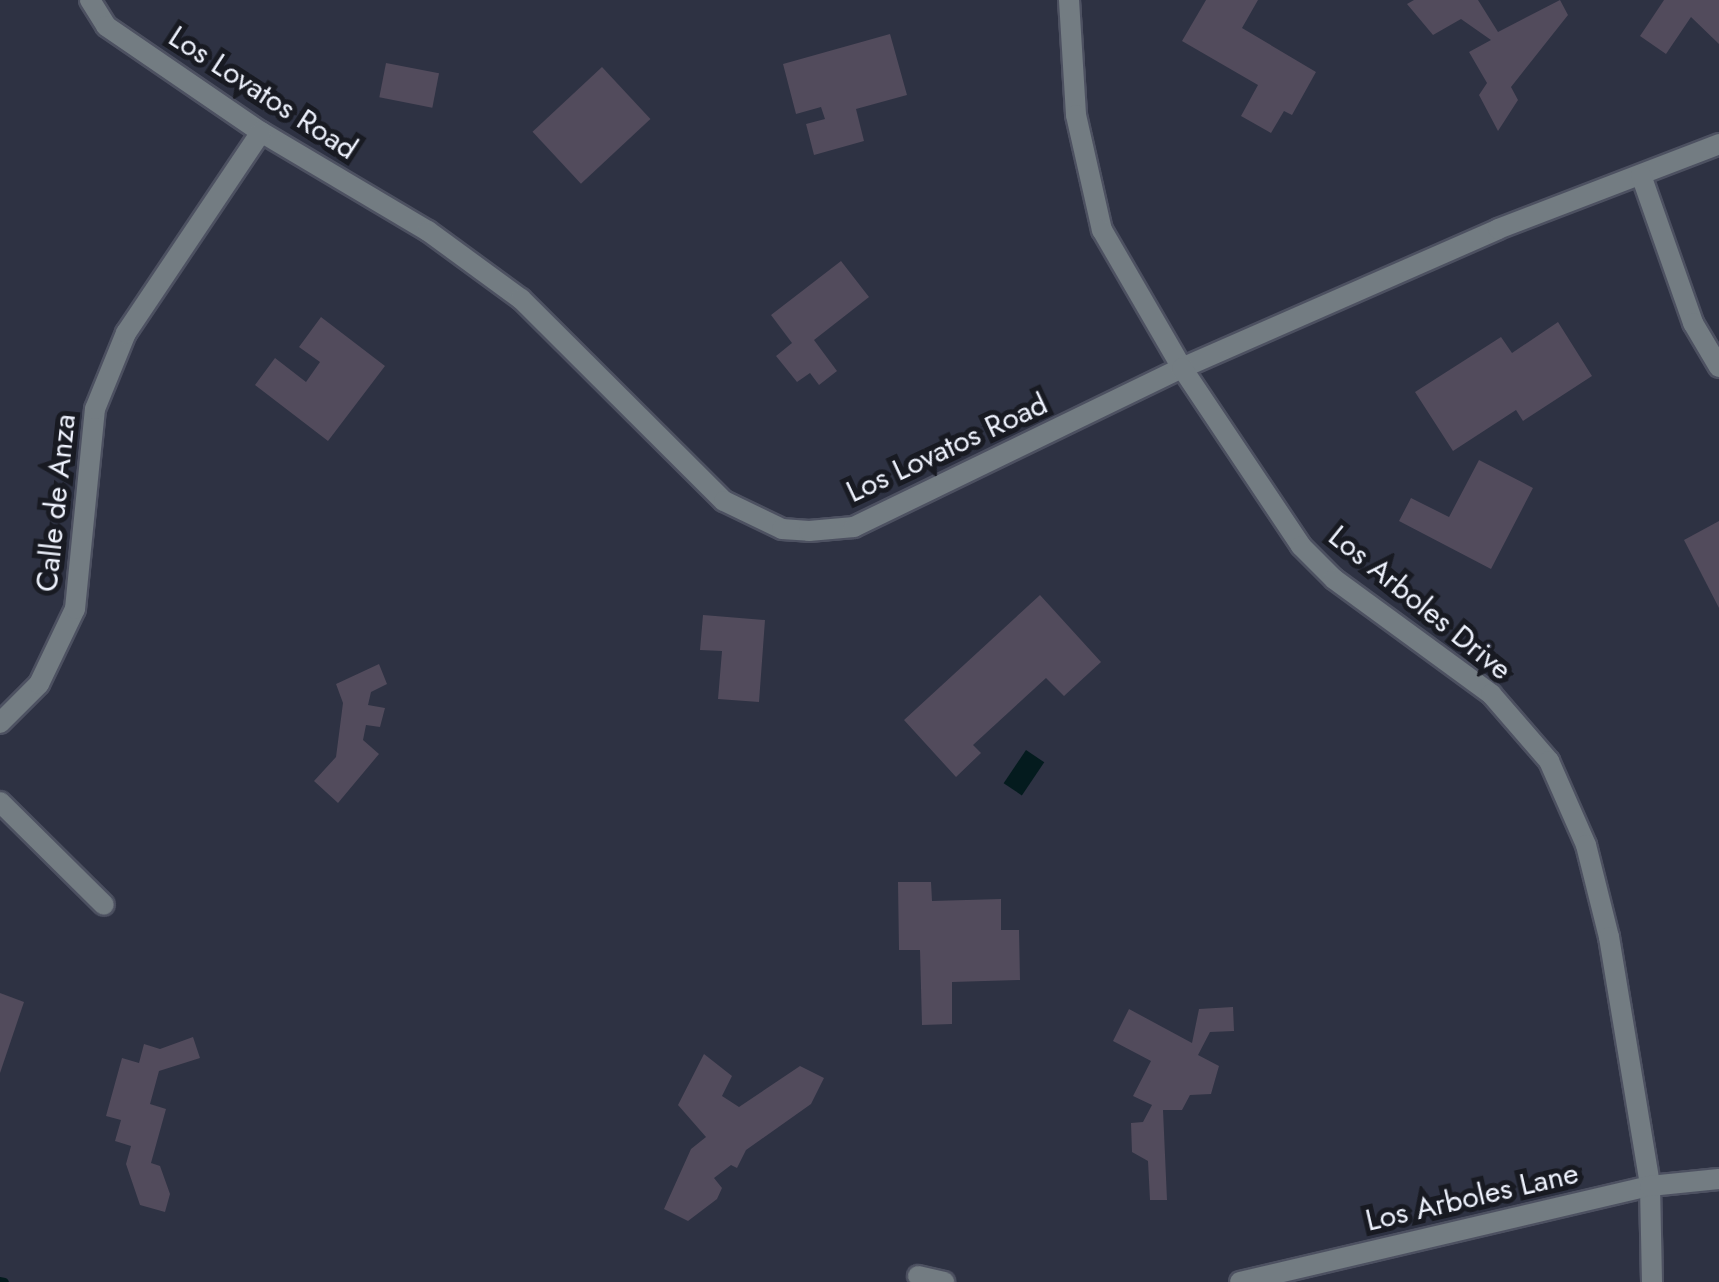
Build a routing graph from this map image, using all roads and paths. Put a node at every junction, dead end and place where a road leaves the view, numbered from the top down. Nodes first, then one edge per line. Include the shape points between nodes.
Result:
1 (90, 0) edge
2 (1069, 0) edge
3 (261, 132) junction
4 (1719, 144) edge
5 (1640, 175) junction
6 (1719, 367) edge
7 (1182, 368) junction
8 (0, 723) edge
9 (0, 802) edge
10 (104, 905) dead end
11 (1719, 1179) edge
12 (1650, 1186) junction
13 (918, 1276) dead end
14 (944, 1282) edge
15 (1240, 1282) edge
16 (1652, 1282) edge

1 - 3 street, Los Lovatos Road via 106,26
2 - 7 street, Los Arboles Drive via 1076,115 1102,230
3 - 7 street, Los Lovatos Road via 428,231 522,299 724,501 782,528 854,527
3 - 8 street, Calle de Anza via 126,333 95,409 75,609 39,684
4 - 5 street, Los Lovatos Road
5 - 6 street via 1693,323
5 - 7 street, Los Lovatos Road
7 - 12 street, Los Arboles Drive via 1301,546 1334,579 1491,694 1549,760 1586,844 1609,936
9 - 10 street
11 - 12 street, Los Arboles Lane
12 - 15 street, Los Arboles Lane
12 - 16 street, Los Arboles Drive
13 - 14 street

